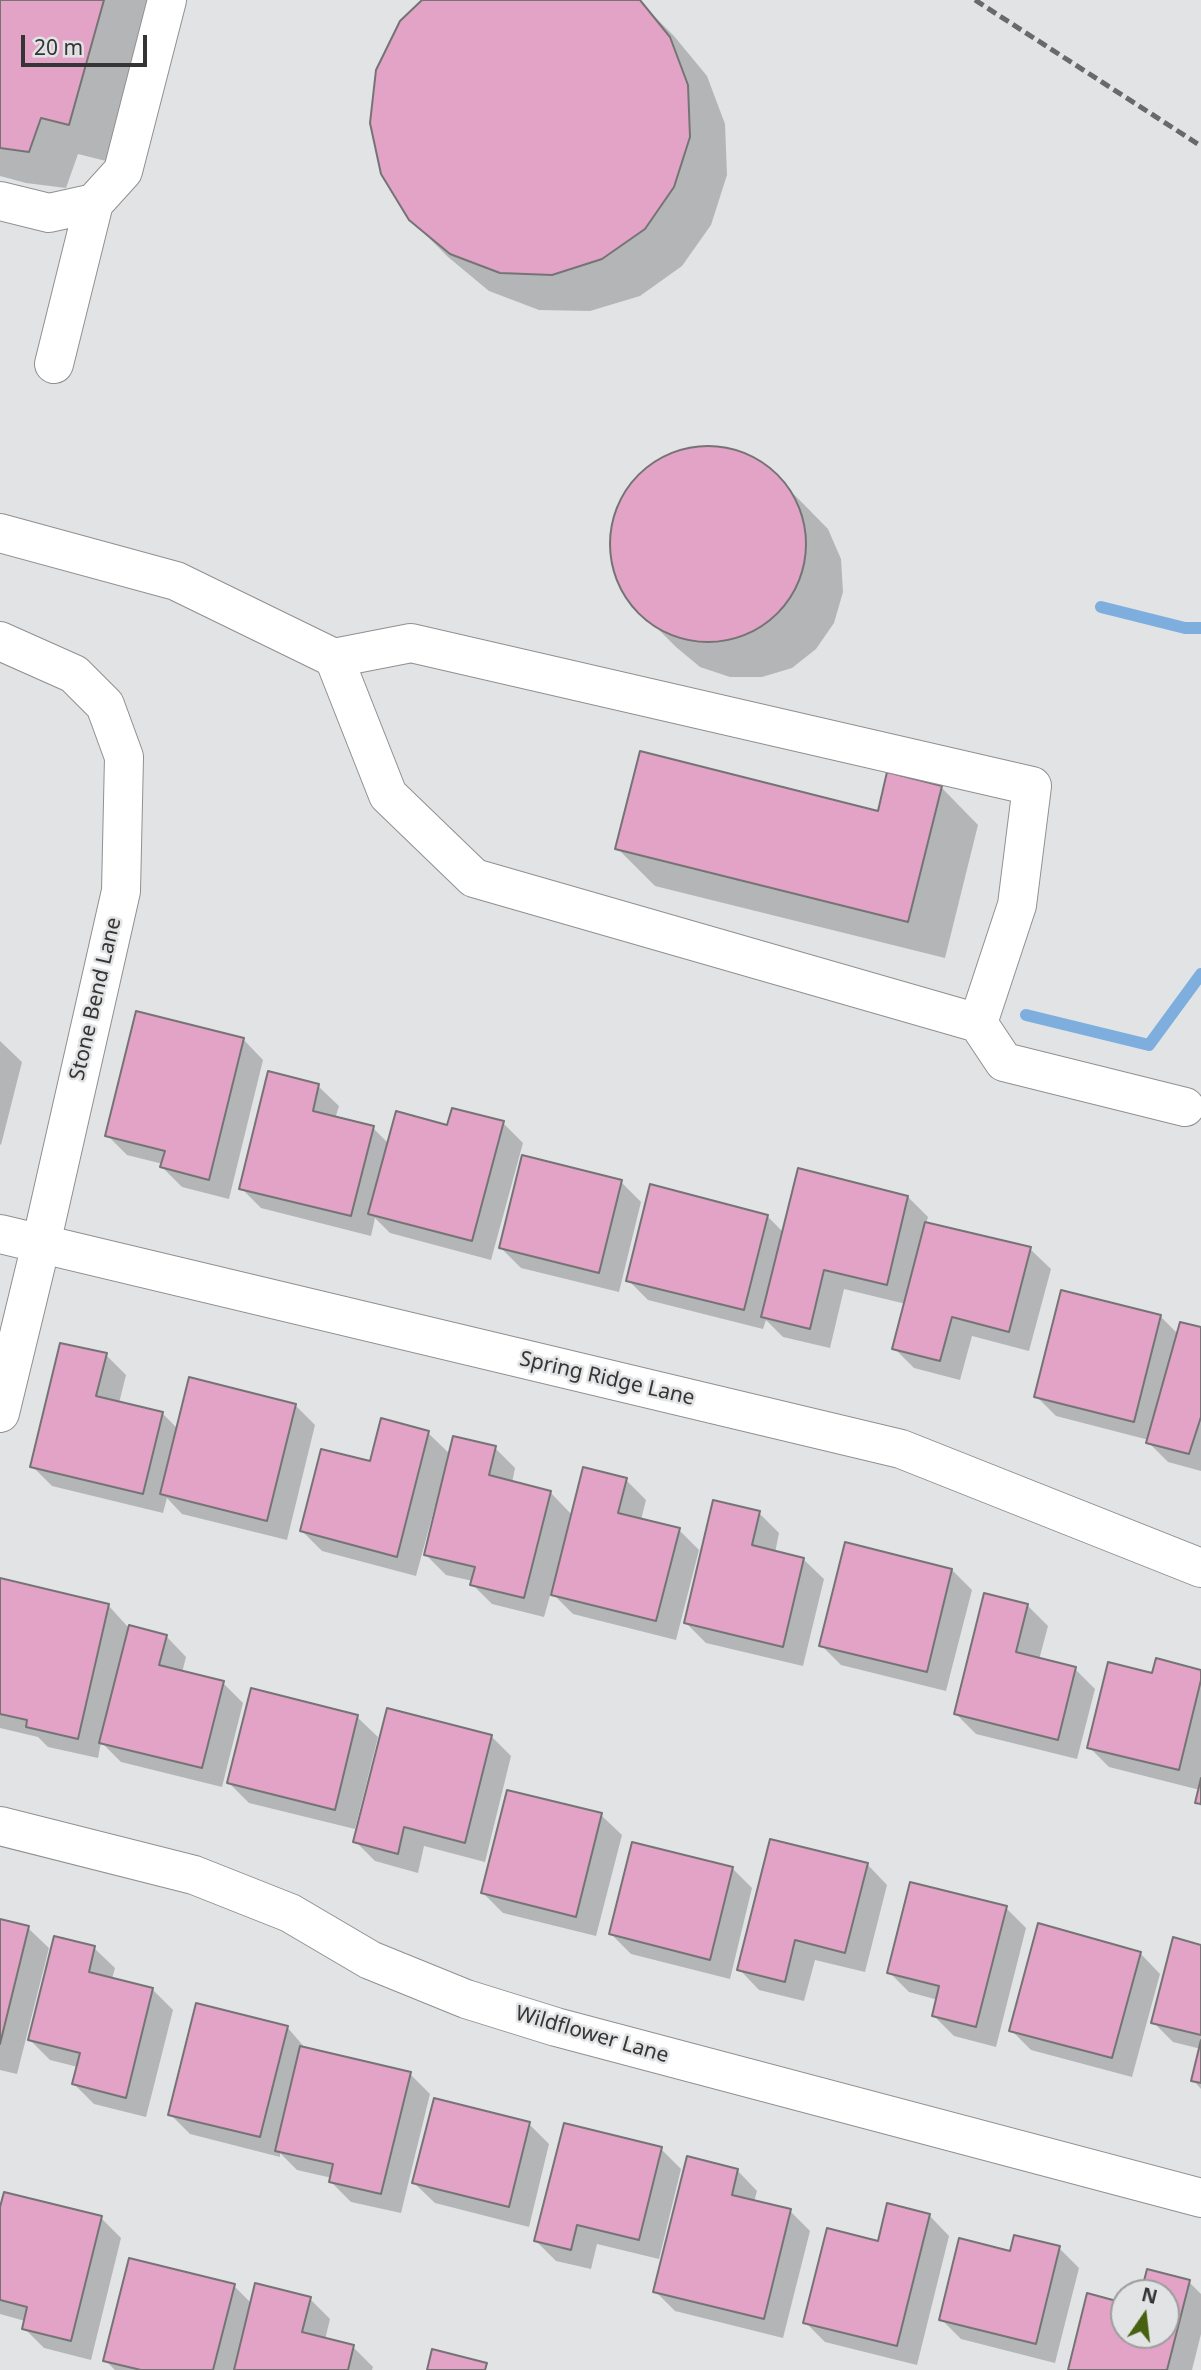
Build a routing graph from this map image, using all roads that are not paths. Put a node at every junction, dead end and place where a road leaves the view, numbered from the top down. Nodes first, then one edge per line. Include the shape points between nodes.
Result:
1 (167, 0) edge
2 (0, 201) edge
3 (93, 203) junction
4 (54, 364) dead end
5 (0, 533) edge
6 (0, 641) edge
7 (334, 658) junction
8 (978, 1023) junction
9 (1185, 1107) dead end
10 (0, 1234) edge
11 (41, 1244) junction
12 (0, 1413) edge
13 (1201, 1568) edge
14 (0, 1826) edge
15 (1201, 2198) edge

1 - 3 street via 123,171
2 - 3 street via 49,213
3 - 4 street
5 - 7 street via 176,581
6 - 11 street, Stone Bend Lane via 74,674 105,705 124,757 121,891
7 - 8 street via 388,794 474,878
7 - 8 street via 411,643 1032,786 1017,905
8 - 9 street via 1003,1062
10 - 11 street, Spring Ridge Lane
11 - 12 street, Stone Bend Lane
11 - 13 street, Spring Ridge Lane via 901,1449
14 - 15 street, Wildflower Lane via 194,1875 290,1913 370,1961 466,1999 556,2027

